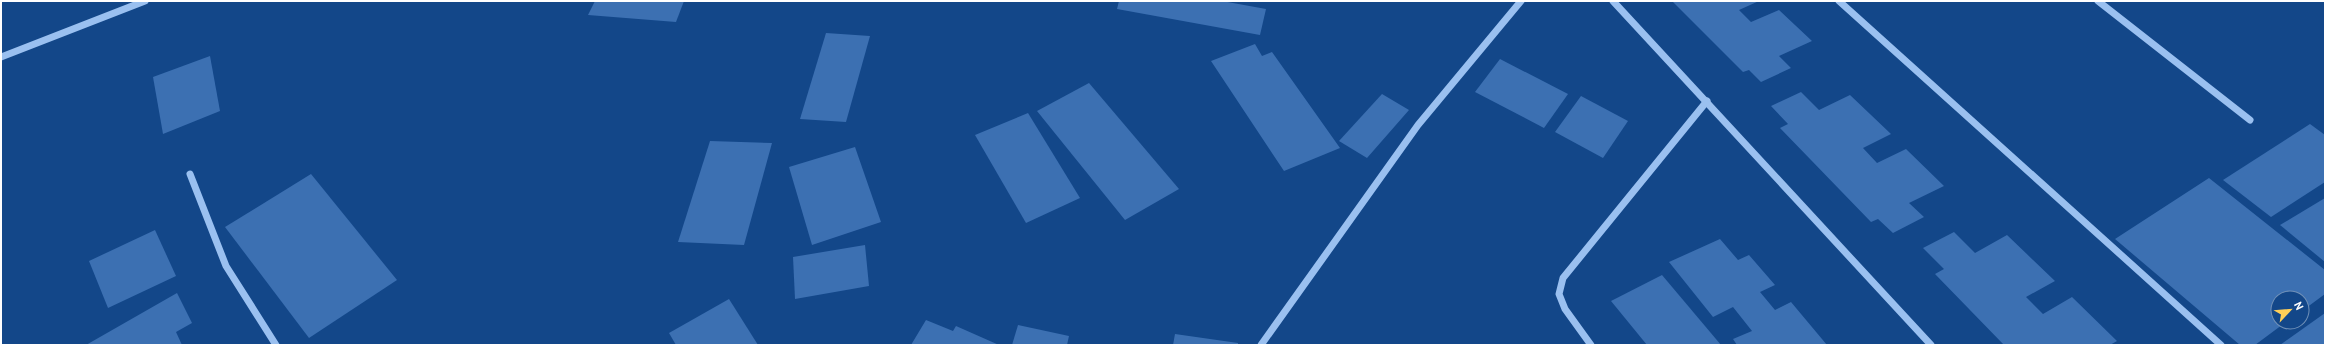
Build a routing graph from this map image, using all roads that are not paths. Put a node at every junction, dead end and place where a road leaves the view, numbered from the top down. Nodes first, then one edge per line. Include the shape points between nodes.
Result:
1 (145, 1) edge
2 (1521, 1) edge
3 (1613, 1) edge
4 (1839, 1) edge
5 (2098, 1) edge
6 (1, 57) edge
7 (1707, 101) junction
8 (2250, 120) dead end
9 (190, 174) dead end
10 (276, 345) edge
11 (1261, 345) edge
12 (1591, 345) edge
13 (1931, 345) edge
14 (2221, 345) edge

1 - 6 street
2 - 11 street via 1418,125
3 - 7 street
4 - 14 street
5 - 8 street
7 - 12 street via 1563,278 1559,294 1564,309
7 - 13 street
9 - 10 street via 226,266

